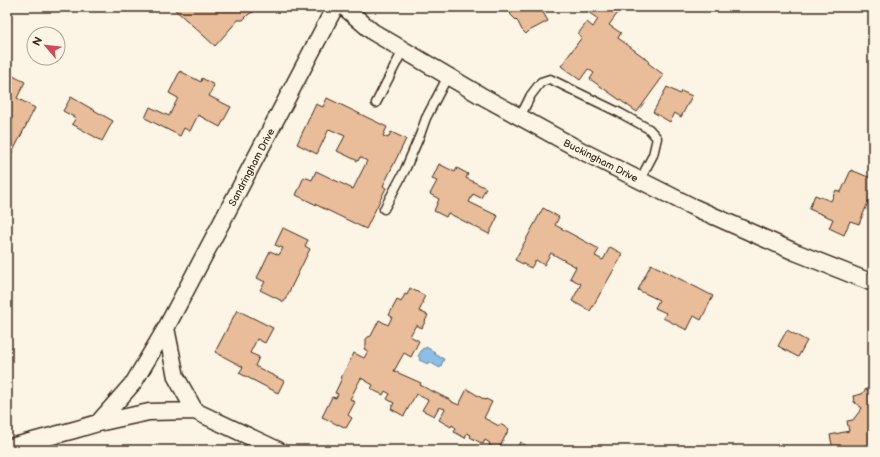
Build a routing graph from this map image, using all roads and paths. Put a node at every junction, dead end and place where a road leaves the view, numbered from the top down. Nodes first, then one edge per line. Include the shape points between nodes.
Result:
1 (335, 7) edge
2 (344, 7) edge
3 (403, 50) junction
4 (448, 76) junction
5 (376, 103) dead end
6 (520, 117) junction
7 (640, 180) junction
8 (384, 209) dead end
9 (873, 283) edge
10 (166, 328) junction
11 (195, 411) junction
12 (98, 423) junction
13 (7, 448) edge
14 (278, 450) edge

1 - 10 street, Sandringham Drive
2 - 3 street, Buckingham Drive via 373,32
3 - 4 street, Buckingham Drive
3 - 5 lane
4 - 6 street, Buckingham Drive
4 - 8 lane via 426,118 405,170
6 - 7 street, Buckingham Drive
6 - 7 lane via 541,82 550,79 620,113 649,129 657,138 653,155
7 - 9 street, Buckingham Drive via 691,206 795,252
10 - 11 street via 176,377
10 - 12 street, Sandringham Drive via 134,382
11 - 12 street via 149,412
11 - 14 street
12 - 13 street

